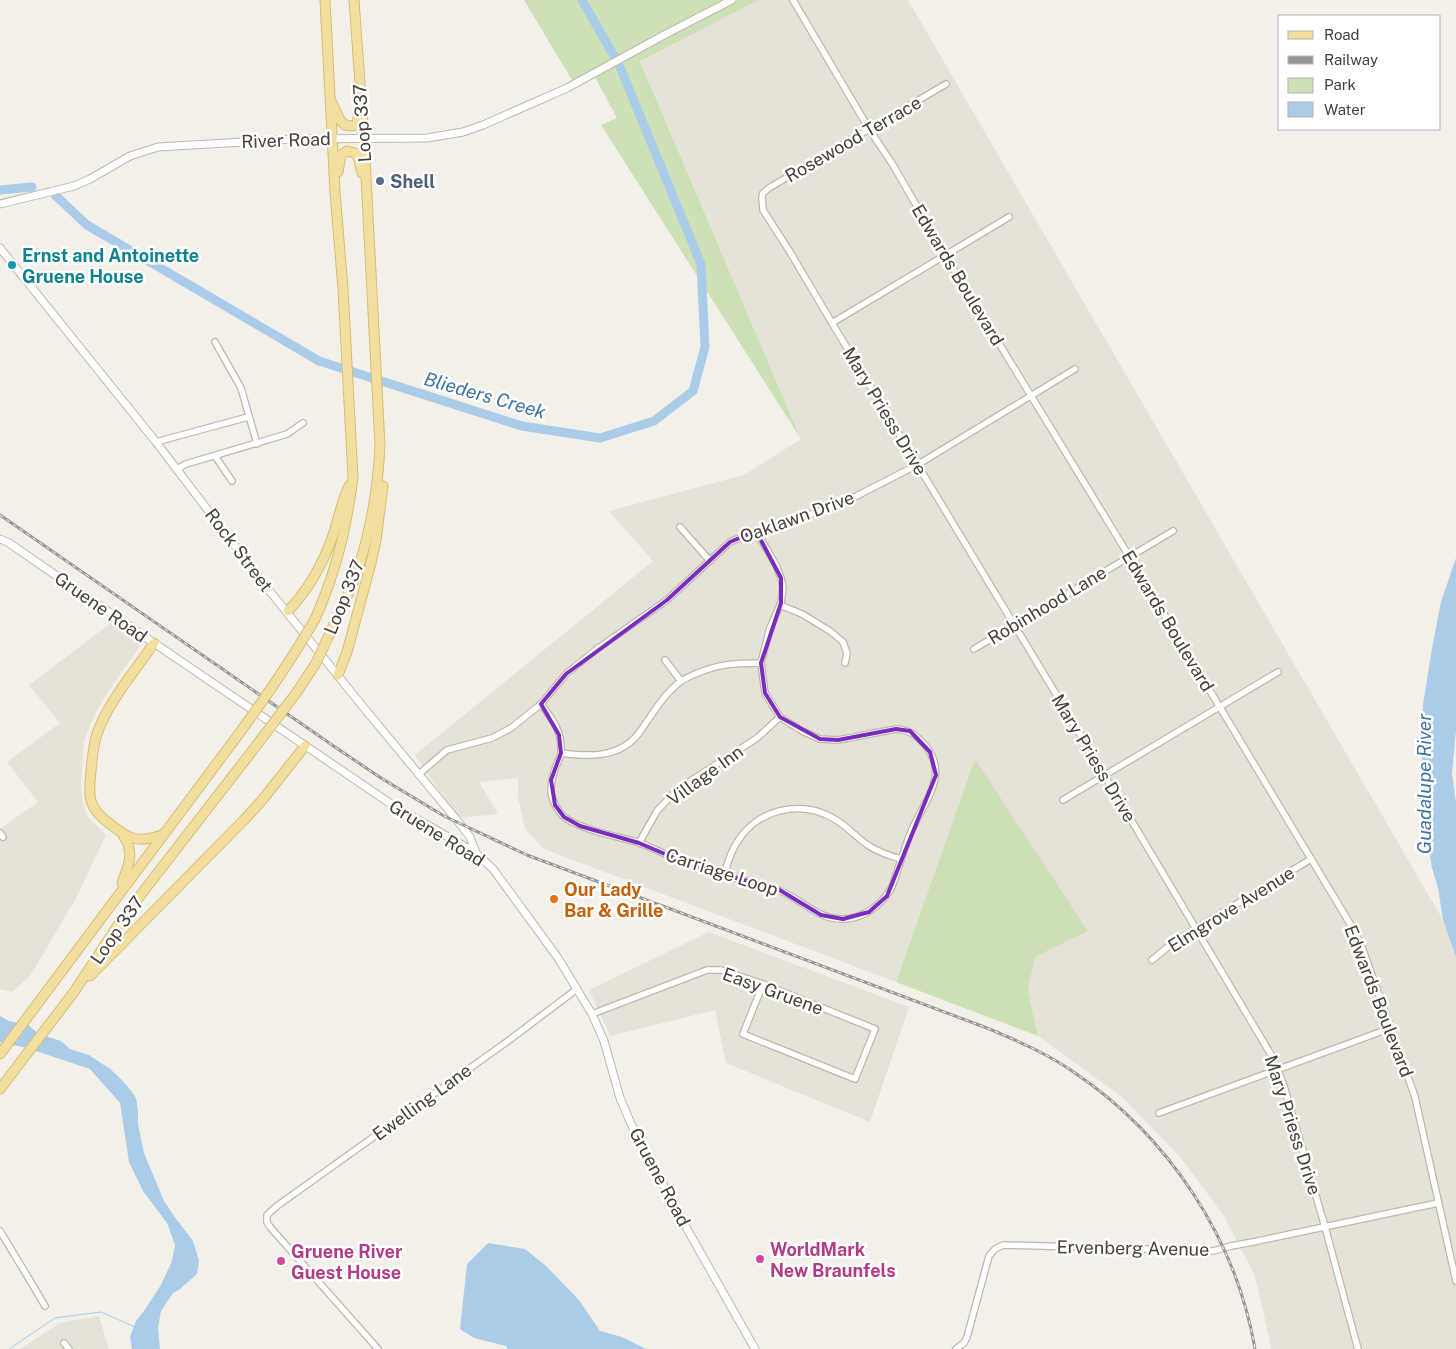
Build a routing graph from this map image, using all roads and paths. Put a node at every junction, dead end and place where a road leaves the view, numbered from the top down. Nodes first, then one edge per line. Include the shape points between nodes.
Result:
1 (325, 0) edge
2 (354, 0) edge
3 (732, 0) edge
4 (793, 0) edge
5 (946, 84) dead end
6 (330, 99) junction
7 (362, 104) junction
8 (870, 129) junction
9 (332, 139) junction
10 (364, 139) junction
11 (366, 189) junction
12 (335, 197) junction
13 (762, 197) joint
14 (0, 204) edge
15 (1009, 217) dead end
16 (0, 248) edge
17 (945, 254) junction
18 (832, 323) junction
19 (215, 342) dead end
20 (1075, 369) dead end
21 (1031, 396) junction
22 (379, 410) junction
23 (248, 417) junction
24 (303, 423) dead end
25 (156, 442) junction
26 (257, 444) junction
27 (215, 456) junction
28 (917, 465) junction
29 (177, 468) junction
30 (353, 476) junction
31 (232, 481) dead end
32 (680, 528) dead end
33 (756, 531) junction
34 (1172, 531) dead end
35 (0, 540) edge
36 (1129, 556) junction
37 (710, 560) junction
38 (780, 605) junction
39 (288, 612) junction
40 (1014, 625) junction
41 (154, 644) junction
42 (974, 649) dead end
43 (665, 660) dead end
44 (845, 662) dead end
45 (761, 663) junction
46 (1278, 672) dead end
47 (338, 675) junction
48 (681, 681) junction
49 (541, 704) junction
50 (1220, 706) junction
51 (780, 717) junction
52 (304, 746) junction
53 (561, 753) junction
54 (419, 774) junction
55 (1104, 776) junction
56 (1063, 800) dead end
57 (123, 834) junction
58 (162, 835) junction
59 (639, 843) junction
60 (476, 853) junction
61 (901, 859) junction
62 (1312, 860) junction
63 (724, 876) junction
64 (118, 895) junction
65 (1196, 928) junction
66 (1152, 960) dead end
67 (763, 984) junction
68 (577, 989) junction
69 (74, 992) junction
70 (592, 1014) junction
71 (1391, 1028) junction
72 (0, 1054) edge
73 (1278, 1068) junction
74 (0, 1090) edge
75 (1159, 1113) dead end
76 (1438, 1203) junction
77 (1325, 1227) junction
78 (0, 1231) edge
79 (1456, 1281) edge
80 (45, 1306) dead end
81 (64, 1343) dead end
82 (69, 1349) edge
83 (378, 1349) edge
84 (755, 1349) edge
85 (956, 1349) edge
86 (1358, 1349) edge

1 - 6 main road, Loop 337
2 - 7 main road, Loop 337
3 - 10 street, River Road via 567,88 483,125 427,138
4 - 8 street, Edwards Boulevard
5 - 8 street, Rosewood Terrace
6 - 7 main road via 342,123 348,126 358,121
6 - 9 main road, Loop 337
7 - 10 main road, Loop 337
8 - 13 street, Rosewood Terrace via 769,188
8 - 17 street, Edwards Boulevard
9 - 10 street, River Road
9 - 12 main road, Loop 337
9 - 14 street, River Road via 158,147 130,156 74,186
10 - 11 main road, Loop 337
11 - 12 main road via 358,157 347,151 341,155
11 - 22 main road, Loop 337
12 - 30 main road, Loop 337
13 - 18 street, Mary Priess Drive via 764,210
15 - 17 street
16 - 25 street, Rock Street
17 - 18 street
17 - 21 street, Edwards Boulevard
18 - 28 street, Mary Priess Drive
19 - 23 street via 241,388
20 - 21 street, Oaklawn Drive
21 - 28 street, Oaklawn Drive
21 - 36 street, Edwards Boulevard
22 - 47 main road via 384,480 376,540
22 - 69 main road, Loop 337, bridge via 379,473 368,532 357,571 316,663 122,919
23 - 25 street
23 - 26 street
24 - 26 street via 287,434
25 - 29 street, Rock Street
26 - 27 street
27 - 29 street
27 - 31 street
28 - 33 street, Oaklawn Drive via 837,506
28 - 40 street, Mary Priess Drive
29 - 39 street, Rock Street
30 - 39 main road via 320,566
30 - 58 main road, Loop 337, bridge via 338,556 315,619 264,700
32 - 37 street
33 - 37 street, Oaklawn Drive via 730,542
33 - 38 street via 781,578
34 - 36 street, Robinhood Lane
35 - 41 street, Gruene Road via 9,543
36 - 40 street, Robinhood Lane
36 - 50 street, Edwards Boulevard
37 - 49 street, Oaklawn Drive via 667,600 566,674
38 - 44 street via 802,614 843,642 847,653
38 - 45 street
39 - 47 street, Rock Street
40 - 42 street, Robinhood Lane
40 - 55 street, Mary Priess Drive
41 - 52 street, Gruene Road
41 - 57 main road via 108,710 92,754 90,801 102,818
43 - 48 street
45 - 48 street via 732,663 709,668
45 - 51 street, Carriage Loop via 765,693
46 - 50 street
47 - 54 street, Rock Street
48 - 53 street via 662,699 637,735 621,748 603,755
49 - 53 street, Carriage Loop via 556,723
49 - 54 street, Oaklawn Drive via 511,728 492,738 447,750
50 - 55 street
50 - 62 street, Edwards Boulevard
51 - 59 street, Village Inn via 757,738 672,795 657,811
51 - 61 street, Carriage Loop via 820,739 838,740 896,729 915,734 933,758 934,784
52 - 60 street, Gruene Road via 394,806
52 - 69 main road via 244,820
53 - 59 street, Carriage Loop via 550,793 564,817 580,826
54 - 60 street, Rock Street via 470,837
55 - 56 street
55 - 65 street, Mary Priess Drive
57 - 58 main road via 146,840
57 - 64 main road via 131,856
58 - 64 main road, Loop 337
59 - 63 street, Carriage Loop
60 - 68 street, Gruene Road via 499,876
61 - 63 street, Carriage Loop via 891,888 881,902 869,912 843,919 821,915 778,890
61 - 63 street via 868,845 827,815 788,809 771,813 749,827 735,845
62 - 65 street, Elmgrove Avenue
62 - 71 street, Edwards Boulevard via 1363,950
64 - 72 main road, Loop 337
65 - 66 street, Elmgrove Avenue
65 - 73 street, Mary Priess Drive
67 - 67 street, Easy Gruene via 875,1029 855,1079 743,1034
67 - 70 street, Easy Gruene via 721,970 707,970
68 - 70 street, Gruene Road
68 - 83 street, Ewelling Lane via 276,1206 267,1216 270,1227
69 - 74 main road, Loop 337
70 - 84 street, Gruene Road via 632,1126
71 - 73 street
71 - 76 street, Edwards Boulevard via 1415,1097
73 - 75 street
73 - 77 street, Mary Priess Drive
76 - 77 street, Ervenberg Avenue
76 - 79 street, Edwards Boulevard
77 - 85 street, Ervenberg Avenue via 1207,1251 1003,1245 989,1256 967,1337
77 - 86 street, Mary Priess Drive
78 - 80 street
81 - 82 street

